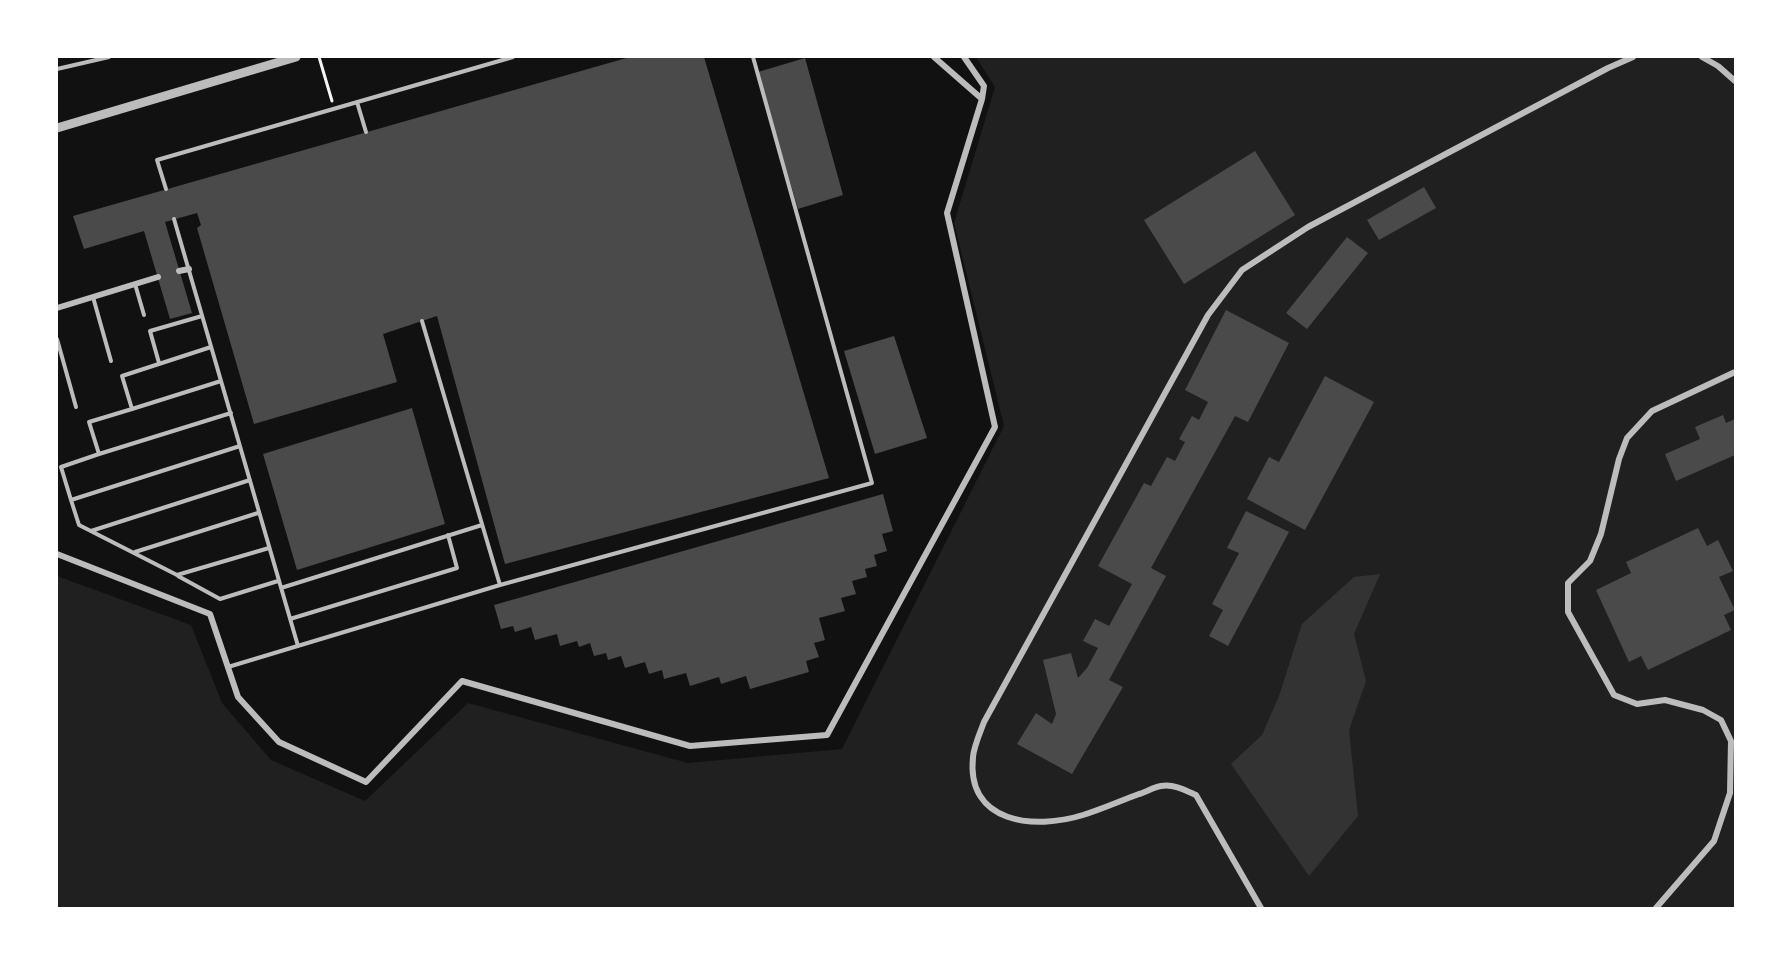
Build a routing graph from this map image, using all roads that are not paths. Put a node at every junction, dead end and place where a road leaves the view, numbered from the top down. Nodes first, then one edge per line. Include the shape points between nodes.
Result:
1 (109, 57) edge
2 (296, 57) edge
3 (513, 57) edge
4 (753, 57) edge
5 (934, 57) edge
6 (964, 57) edge
7 (1633, 57) edge
8 (1702, 57) edge
9 (271, 61) edge
10 (57, 69) edge
11 (1735, 81) edge
12 (982, 99) junction
13 (357, 102) junction
14 (57, 128) edge
15 (366, 132) dead end
16 (166, 189) dead end
17 (174, 219) dead end
18 (189, 269) junction
19 (179, 271) dead end
20 (158, 277) dead end
21 (135, 284) junction
22 (93, 297) junction
23 (57, 308) edge
24 (144, 315) dead end
25 (202, 316) junction
26 (422, 321) dead end
27 (57, 339) edge
28 (211, 347) junction
29 (111, 361) dead end
30 (159, 363) junction
31 (1735, 372) edge
32 (221, 381) junction
33 (76, 407) dead end
34 (132, 409) junction
35 (231, 413) junction
36 (240, 446) junction
37 (99, 454) junction
38 (250, 480) junction
39 (71, 500) junction
40 (258, 513) junction
41 (482, 525) junction
42 (91, 531) junction
43 (448, 535) junction
44 (269, 548) junction
45 (134, 552) junction
46 (57, 554) edge
47 (177, 575) junction
48 (279, 581) junction
49 (500, 585) junction
50 (281, 588) junction
51 (290, 619) junction
52 (298, 646) junction
53 (228, 667) junction
54 (1261, 908) edge
55 (1656, 908) edge

1 - 10 lane
2 - 9 street
3 - 13 lane
4 - 49 lane via 872,483
5 - 12 street
6 - 12 street via 984,86
7 - 54 street via 1308,227 1242,270 1208,315 984,722 973,756 974,779 982,798 993,810 1011,820 1038,822 1080,816 1161,786 1179,787 1196,795
8 - 11 street
9 - 14 street
12 - 53 street via 947,213 995,427 827,735 690,746 462,681 366,782 279,742 238,697
13 - 15 lane
13 - 16 lane via 157,160
17 - 18 lane
18 - 19 street
18 - 25 lane
20 - 21 street
21 - 22 street
21 - 24 lane
22 - 23 street
22 - 29 lane
25 - 28 lane
25 - 30 lane via 150,331
26 - 41 lane
27 - 33 lane
28 - 30 lane
28 - 32 lane
30 - 34 lane via 122,376
31 - 55 street via 1652,411 1628,438 1590,561 1568,583 1568,612 1614,695 1637,704 1665,700 1702,710 1721,720 1731,741 1730,794 1714,841
32 - 34 lane
32 - 35 lane
34 - 37 lane via 89,422
35 - 36 lane
35 - 37 lane
36 - 38 lane
36 - 39 lane
37 - 39 lane via 61,467
38 - 40 lane
38 - 42 lane
39 - 42 lane via 79,525
40 - 44 lane
40 - 45 lane
41 - 43 lane
41 - 49 lane
42 - 45 lane
43 - 50 lane
43 - 51 lane via 457,568
44 - 47 lane
44 - 48 lane
45 - 47 lane
46 - 53 street via 210,615
47 - 48 lane via 220,599
48 - 50 lane
49 - 52 lane
50 - 51 lane
51 - 52 lane
52 - 53 lane

